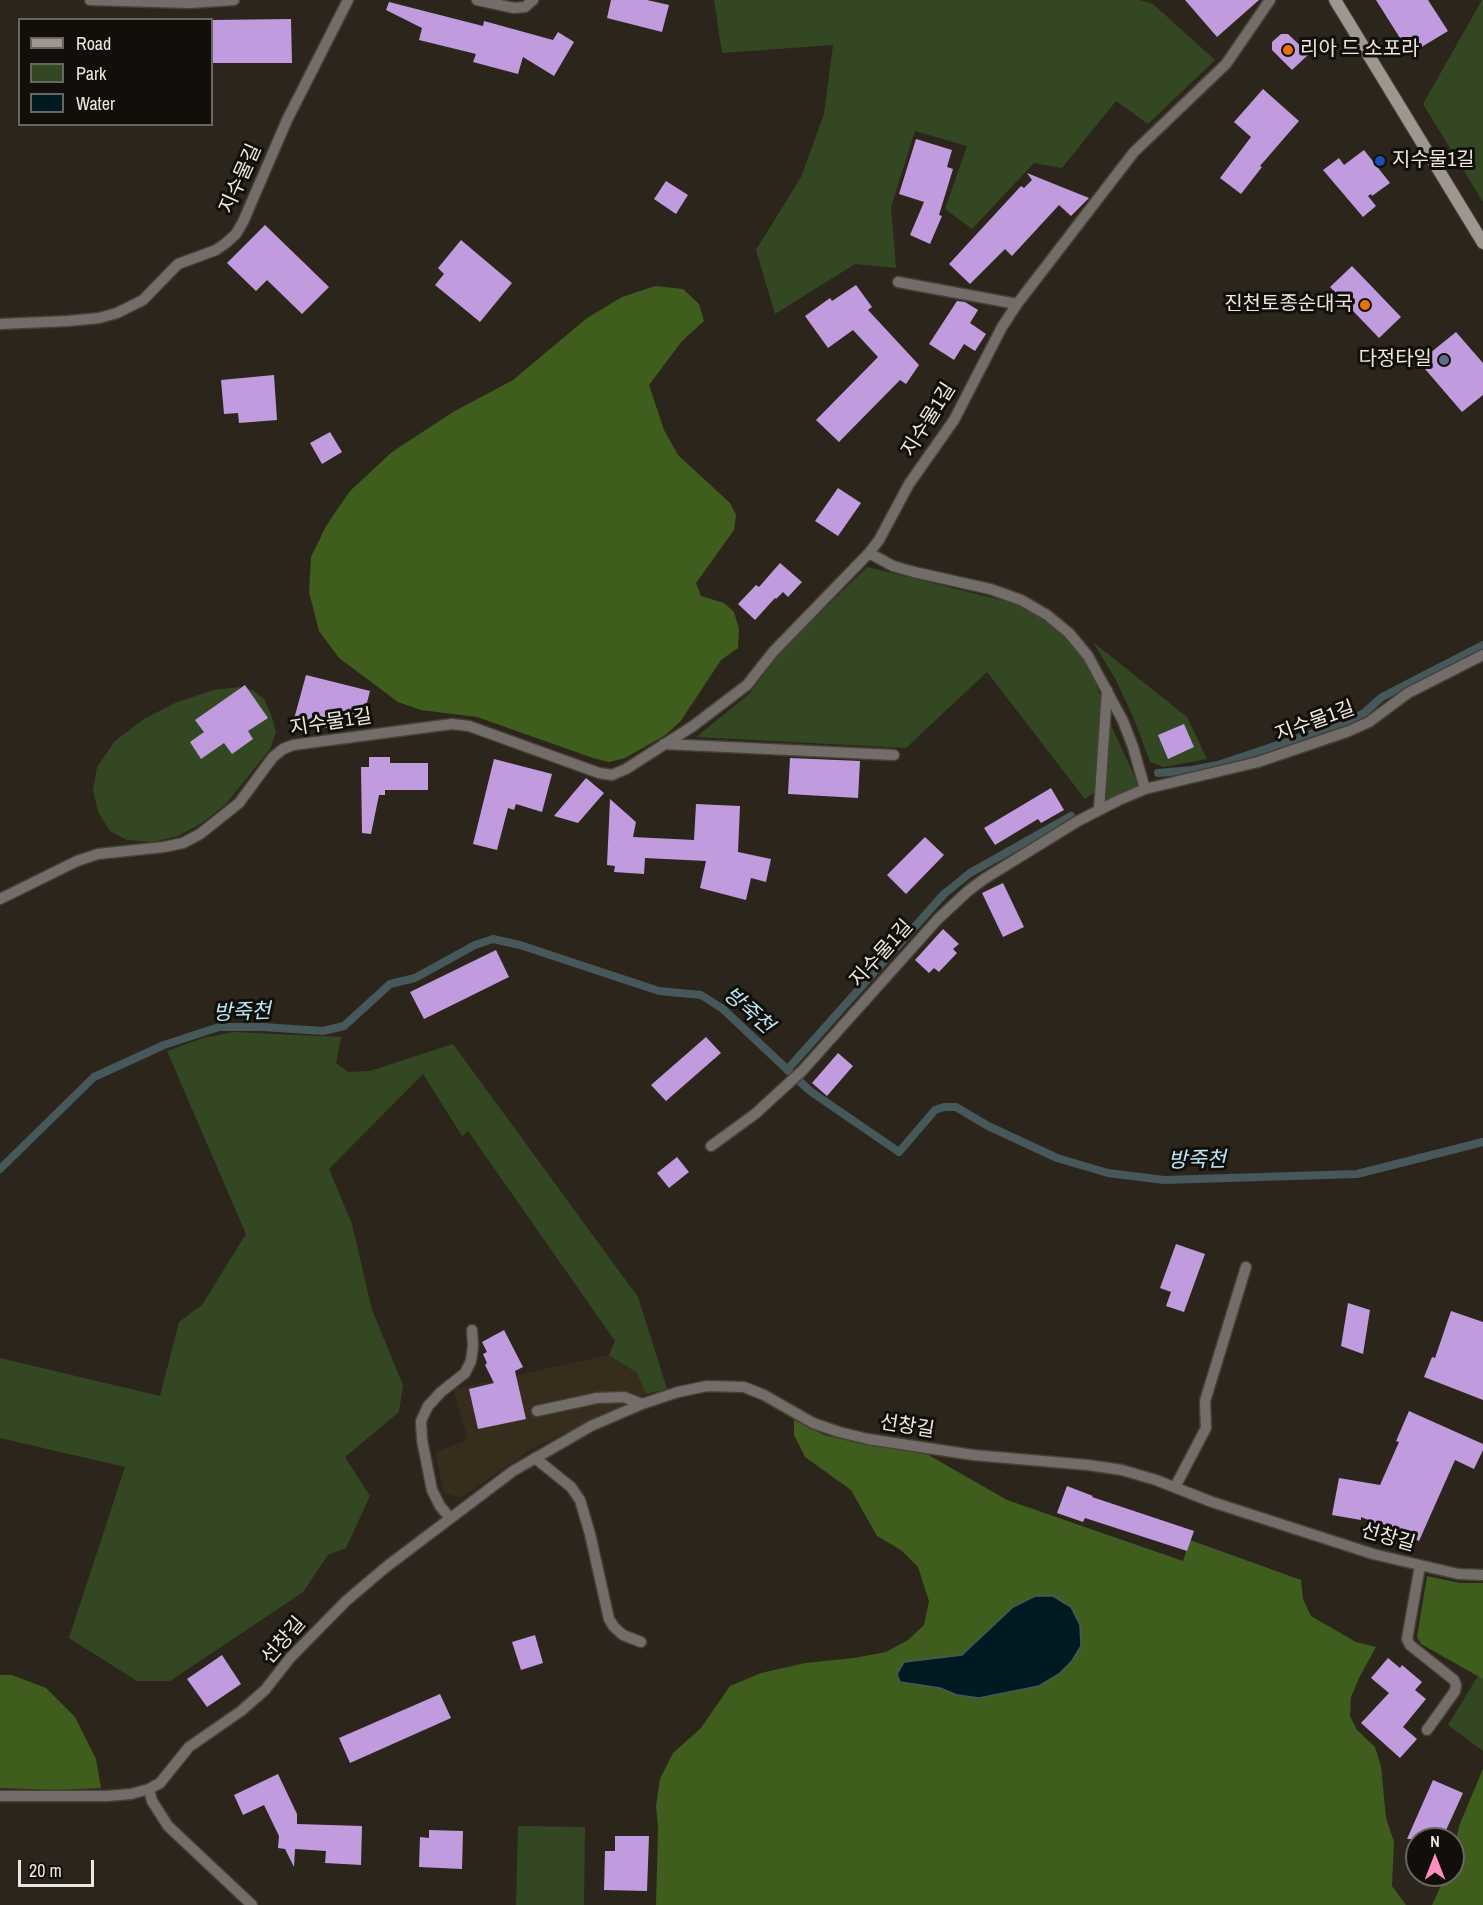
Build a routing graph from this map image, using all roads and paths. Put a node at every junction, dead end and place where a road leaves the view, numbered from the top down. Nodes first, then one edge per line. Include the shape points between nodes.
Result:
1 (90, 0) edge
2 (234, 0) edge
3 (348, 0) edge
4 (477, 0) edge
5 (533, 0) edge
6 (1270, 0) edge
7 (1335, 0) edge
8 (1483, 243) edge
9 (898, 282) dead end
10 (1017, 304) junction
11 (0, 324) edge
12 (869, 554) junction
13 (1483, 655) edge
14 (1107, 690) junction
15 (664, 744) junction
16 (894, 755) dead end
17 (1145, 789) junction
18 (1099, 810) junction
19 (0, 899) edge
20 (711, 1146) dead end
21 (1246, 1267) dead end
22 (472, 1330) dead end
23 (642, 1404) junction
24 (537, 1411) dead end
25 (535, 1458) junction
26 (1175, 1488) junction
27 (450, 1518) junction
28 (1420, 1566) junction
29 (1483, 1575) edge
30 (641, 1642) dead end
31 (1427, 1730) dead end
32 (149, 1789) junction
33 (0, 1796) edge
34 (252, 1905) edge

1 - 2 lane
3 - 11 lane, 지수물길 via 287,120 236,234 216,250 178,264 143,300 117,313 78,320
4 - 5 lane via 514,8 525,7
6 - 10 lane, 지수물1길 via 1227,64 1134,152
7 - 8 street
9 - 10 lane
10 - 12 lane, 지수물1길 via 954,420 909,484
12 - 14 lane via 893,566 1022,600 1069,633 1088,656
12 - 15 lane, 지수물1길 via 773,652 747,686
13 - 17 lane, 지수물1길 via 1408,693 1369,722 1348,731 1258,762
14 - 17 lane via 1133,747
14 - 18 lane
15 - 16 lane
15 - 19 lane, 지수물1길 via 626,770 612,774 599,773 469,726 452,724 293,745 273,757 239,803 183,843 88,858
17 - 18 lane, 지수물1길
18 - 20 lane, 지수물1길 via 968,891 938,919 802,1071 755,1114
21 - 26 lane via 1205,1401 1206,1428
22 - 27 lane via 471,1361 465,1373 441,1392 421,1421 432,1490
23 - 24 lane via 624,1397 597,1398
23 - 25 lane, 선창길 via 591,1426
23 - 26 lane, 선창길 via 707,1386 744,1387 839,1432 973,1455 1122,1470
25 - 27 lane, 선창길
25 - 30 lane via 571,1487 580,1500 609,1619 623,1635
26 - 28 lane, 선창길
27 - 32 lane, 선창길 via 346,1601 290,1658 266,1690 189,1747 160,1783
28 - 29 lane, 선창길
28 - 31 lane, 선창길 via 1407,1639 1456,1685
32 - 33 lane via 107,1796
32 - 34 lane via 168,1826

